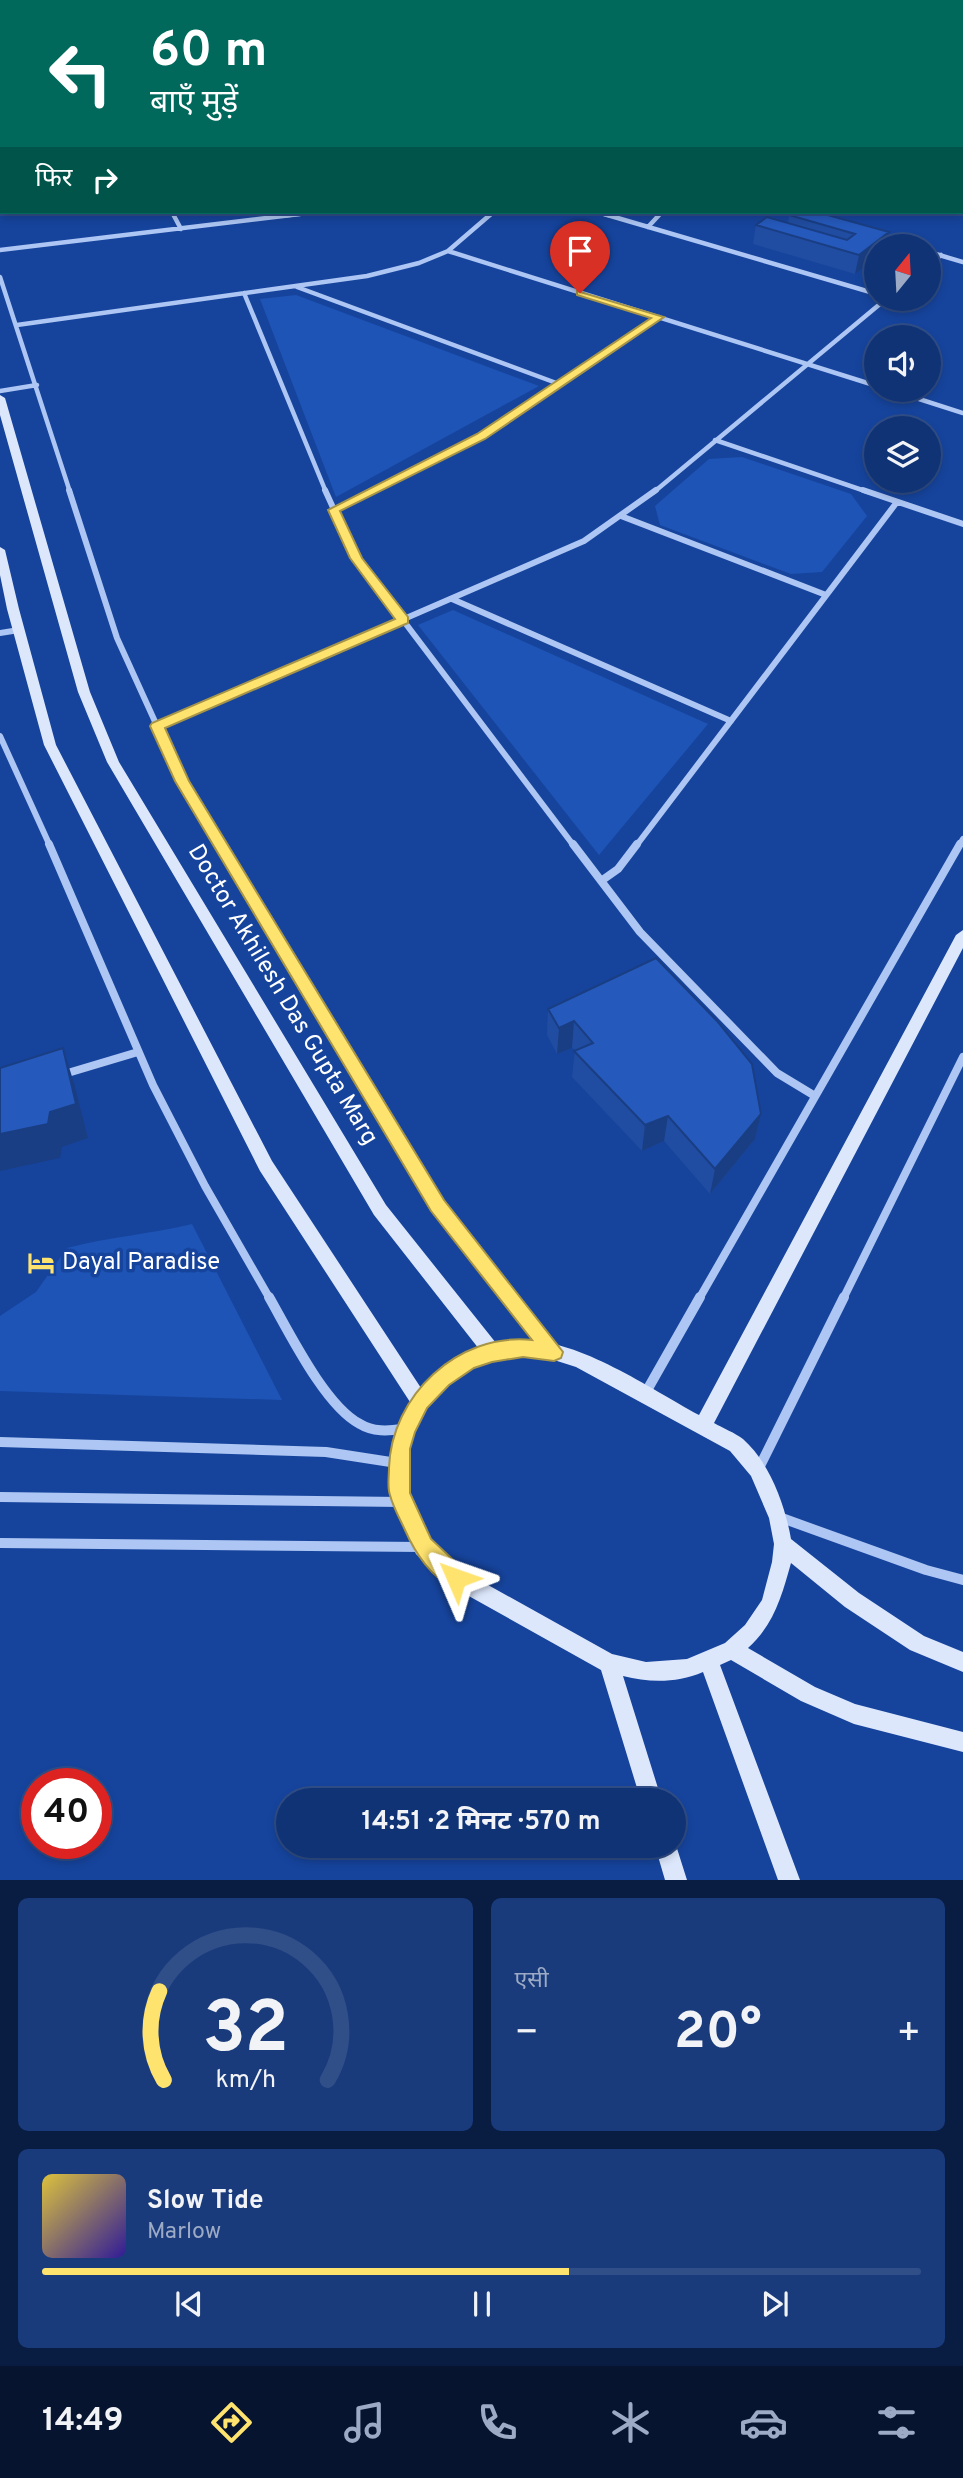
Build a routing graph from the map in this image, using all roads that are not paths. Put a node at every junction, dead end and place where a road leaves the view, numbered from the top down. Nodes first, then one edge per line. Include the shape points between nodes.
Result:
1 (173, 214) edge
2 (302, 214) edge
3 (492, 214) edge
4 (603, 214) edge
5 (660, 214) edge
6 (791, 214) edge
7 (809, 219) edge
8 (648, 227) junction
9 (181, 229) junction
10 (0, 250) edge
11 (448, 251) junction
12 (942, 256) edge
13 (963, 262) edge
14 (0, 277) edge
15 (295, 286) junction
16 (864, 290) edge
17 (244, 293) junction
18 (870, 312) edge
19 (659, 317) junction
20 (16, 325) junction
21 (806, 363) junction
22 (864, 382) edge
23 (559, 384) junction
24 (37, 385) junction
25 (0, 391) edge
26 (0, 398) edge
27 (932, 402) edge
28 (962, 411) edge
29 (715, 440) junction
30 (897, 502) junction
31 (334, 510) junction
32 (621, 516) junction
33 (963, 524) edge
34 (0, 550) edge
35 (826, 595) junction
36 (452, 599) junction
37 (403, 620) junction
38 (19, 630) junction
39 (0, 633) edge
40 (731, 721) junction
41 (157, 726) junction
42 (0, 736) edge
43 (963, 839) edge
44 (601, 881) junction
45 (963, 935) edge
46 (138, 1052) junction
47 (963, 1057) edge
48 (50, 1079) edge
49 (815, 1096) junction
50 (492, 1352) junction
51 (554, 1352) junction
52 (643, 1395) junction
53 (420, 1402) junction
54 (702, 1427) junction
55 (405, 1429) junction
56 (0, 1442) edge
57 (400, 1463) junction
58 (757, 1470) junction
59 (0, 1497) edge
60 (403, 1502) junction
61 (778, 1517) junction
62 (0, 1543) edge
63 (783, 1544) junction
64 (423, 1547) junction
65 (963, 1580) edge
66 (732, 1650) junction
67 (708, 1660) junction
68 (963, 1662) edge
69 (609, 1663) junction
70 (963, 1742) edge
71 (648, 1788) edge
72 (670, 1858) edge
73 (676, 1880) edge
74 (789, 1880) edge

1 - 9 street
2 - 9 street
3 - 11 street
4 - 8 street
5 - 8 street
6 - 7 street
8 - 16 street
9 - 10 street
11 - 15 street via 367,276
11 - 19 street
12 - 13 street
14 - 20 street
15 - 17 street
15 - 23 street
17 - 20 street
17 - 31 street
18 - 21 street
19 - 21 street
19 - 23 street
20 - 24 street
21 - 22 street
21 - 29 street
23 - 31 street via 481,436
24 - 25 street
24 - 41 street via 117,638
26 - 50 street, Doctor Akhilesh Das Gupta Marg via 84,692 113,762 380,1210
27 - 28 street
29 - 30 street
29 - 32 street
30 - 33 street
30 - 35 street
31 - 37 street via 356,558
32 - 35 street
32 - 36 street via 584,541
34 - 38 street
35 - 40 street
36 - 37 street
36 - 40 street
37 - 41 street
37 - 44 street
38 - 39 street
38 - 53 street via 50,745 266,1166
40 - 44 street via 618,869
41 - 51 street via 182,781 438,1205
42 - 46 street via 35,806
43 - 49 street
44 - 49 street via 640,932 777,1073
45 - 54 street
46 - 48 street
46 - 55 street via 220,1215 338,1405 355,1423 378,1432
47 - 58 street
49 - 52 street
50 - 51 street via 523,1348
50 - 53 street via 442,1378
51 - 52 street via 580,1360
52 - 54 street
53 - 55 street
54 - 58 street via 736,1445
55 - 57 street
56 - 57 street via 326,1452
57 - 60 street
58 - 61 street
59 - 60 street
60 - 64 street
61 - 63 street
61 - 65 street
62 - 64 street
63 - 66 street via 770,1604 752,1632
63 - 68 street via 862,1608 917,1643
64 - 69 street via 456,1578
66 - 67 street
66 - 70 street via 808,1694 854,1714
67 - 69 street via 673,1672 646,1672
67 - 74 street
69 - 71 street
72 - 73 street

